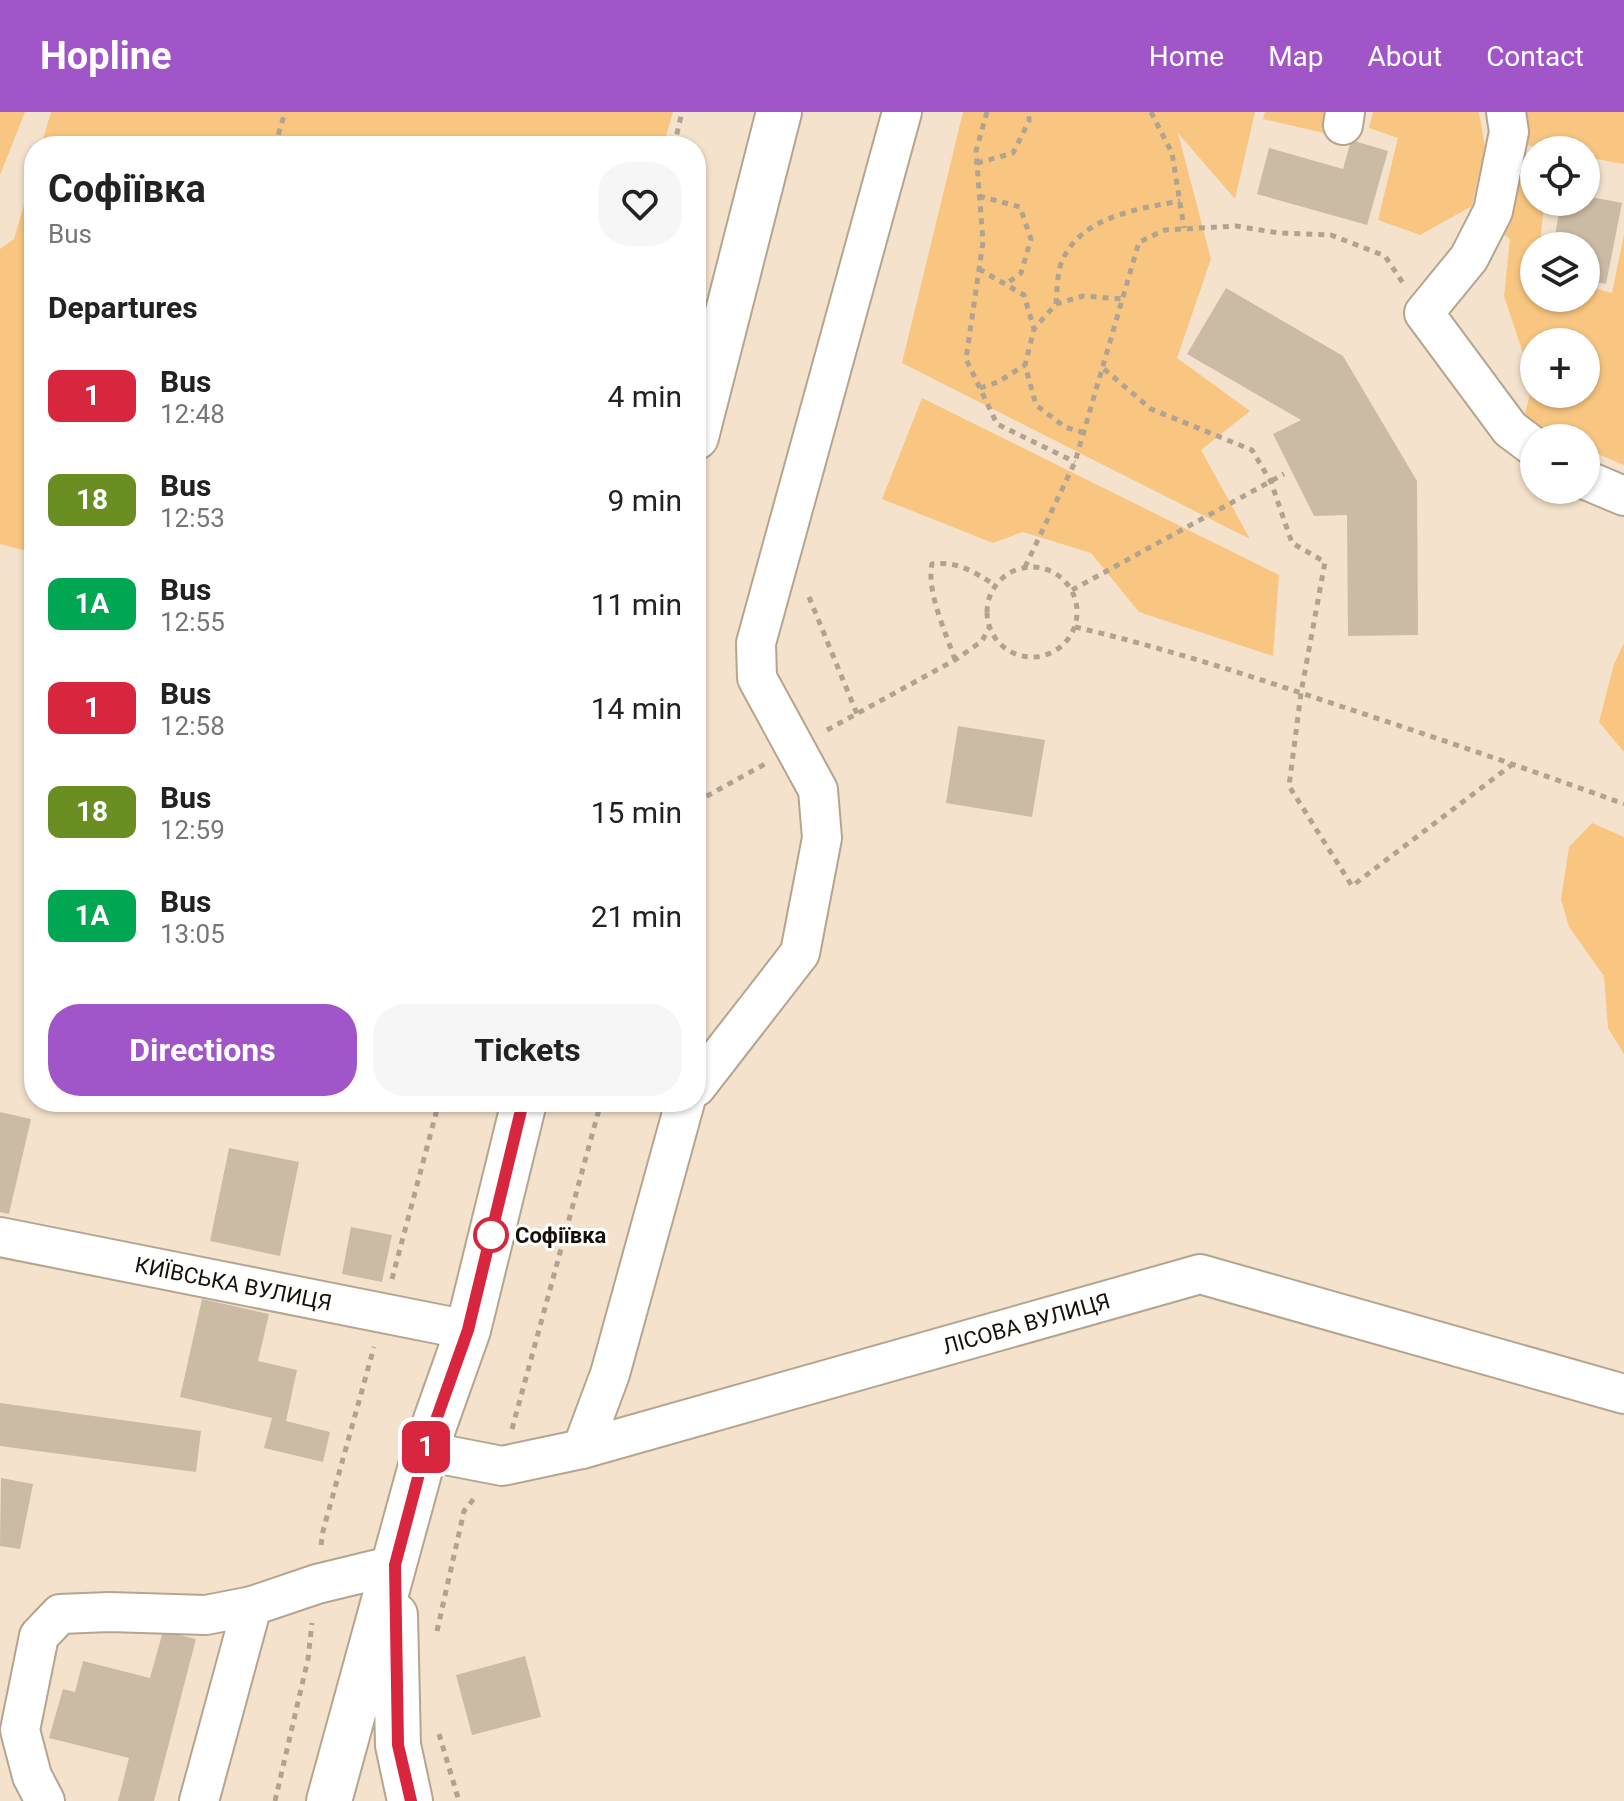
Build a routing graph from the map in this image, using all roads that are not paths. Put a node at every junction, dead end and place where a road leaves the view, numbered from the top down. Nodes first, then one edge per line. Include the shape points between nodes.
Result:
1 (779, 112) edge
2 (902, 112) edge
3 (1506, 112) edge
4 (706, 398) edge
5 (1520, 436) edge
6 (1600, 486) edge
7 (1624, 496) edge
8 (706, 1074) edge
9 (522, 1112) edge
10 (682, 1112) edge
11 (0, 1237) edge
12 (468, 1330) junction
13 (1624, 1394) edge
14 (582, 1449) junction
15 (425, 1451) junction
16 (395, 1565) junction
17 (252, 1606) junction
18 (45, 1801) edge
19 (199, 1801) edge
20 (329, 1801) edge
21 (410, 1801) edge

1 - 4 main road
2 - 8 street via 756,643 757,678 818,790 822,838 800,953
3 - 5 street via 1509,132 1493,211 1469,258 1424,313
6 - 7 street
9 - 12 main road
10 - 14 street via 610,1374
11 - 12 street, КИЇВСЬКА ВУЛИЦЯ
12 - 15 main road
13 - 14 street, ЛІСОВА ВУЛИЦЯ via 1200,1274
14 - 15 street, ЛІСОВА ВУЛИЦЯ via 502,1466
15 - 16 main road
16 - 17 street
16 - 20 main road
16 - 21 main road via 398,1745
17 - 18 street via 206,1615 60,1614 39,1636 20,1730
17 - 19 street

